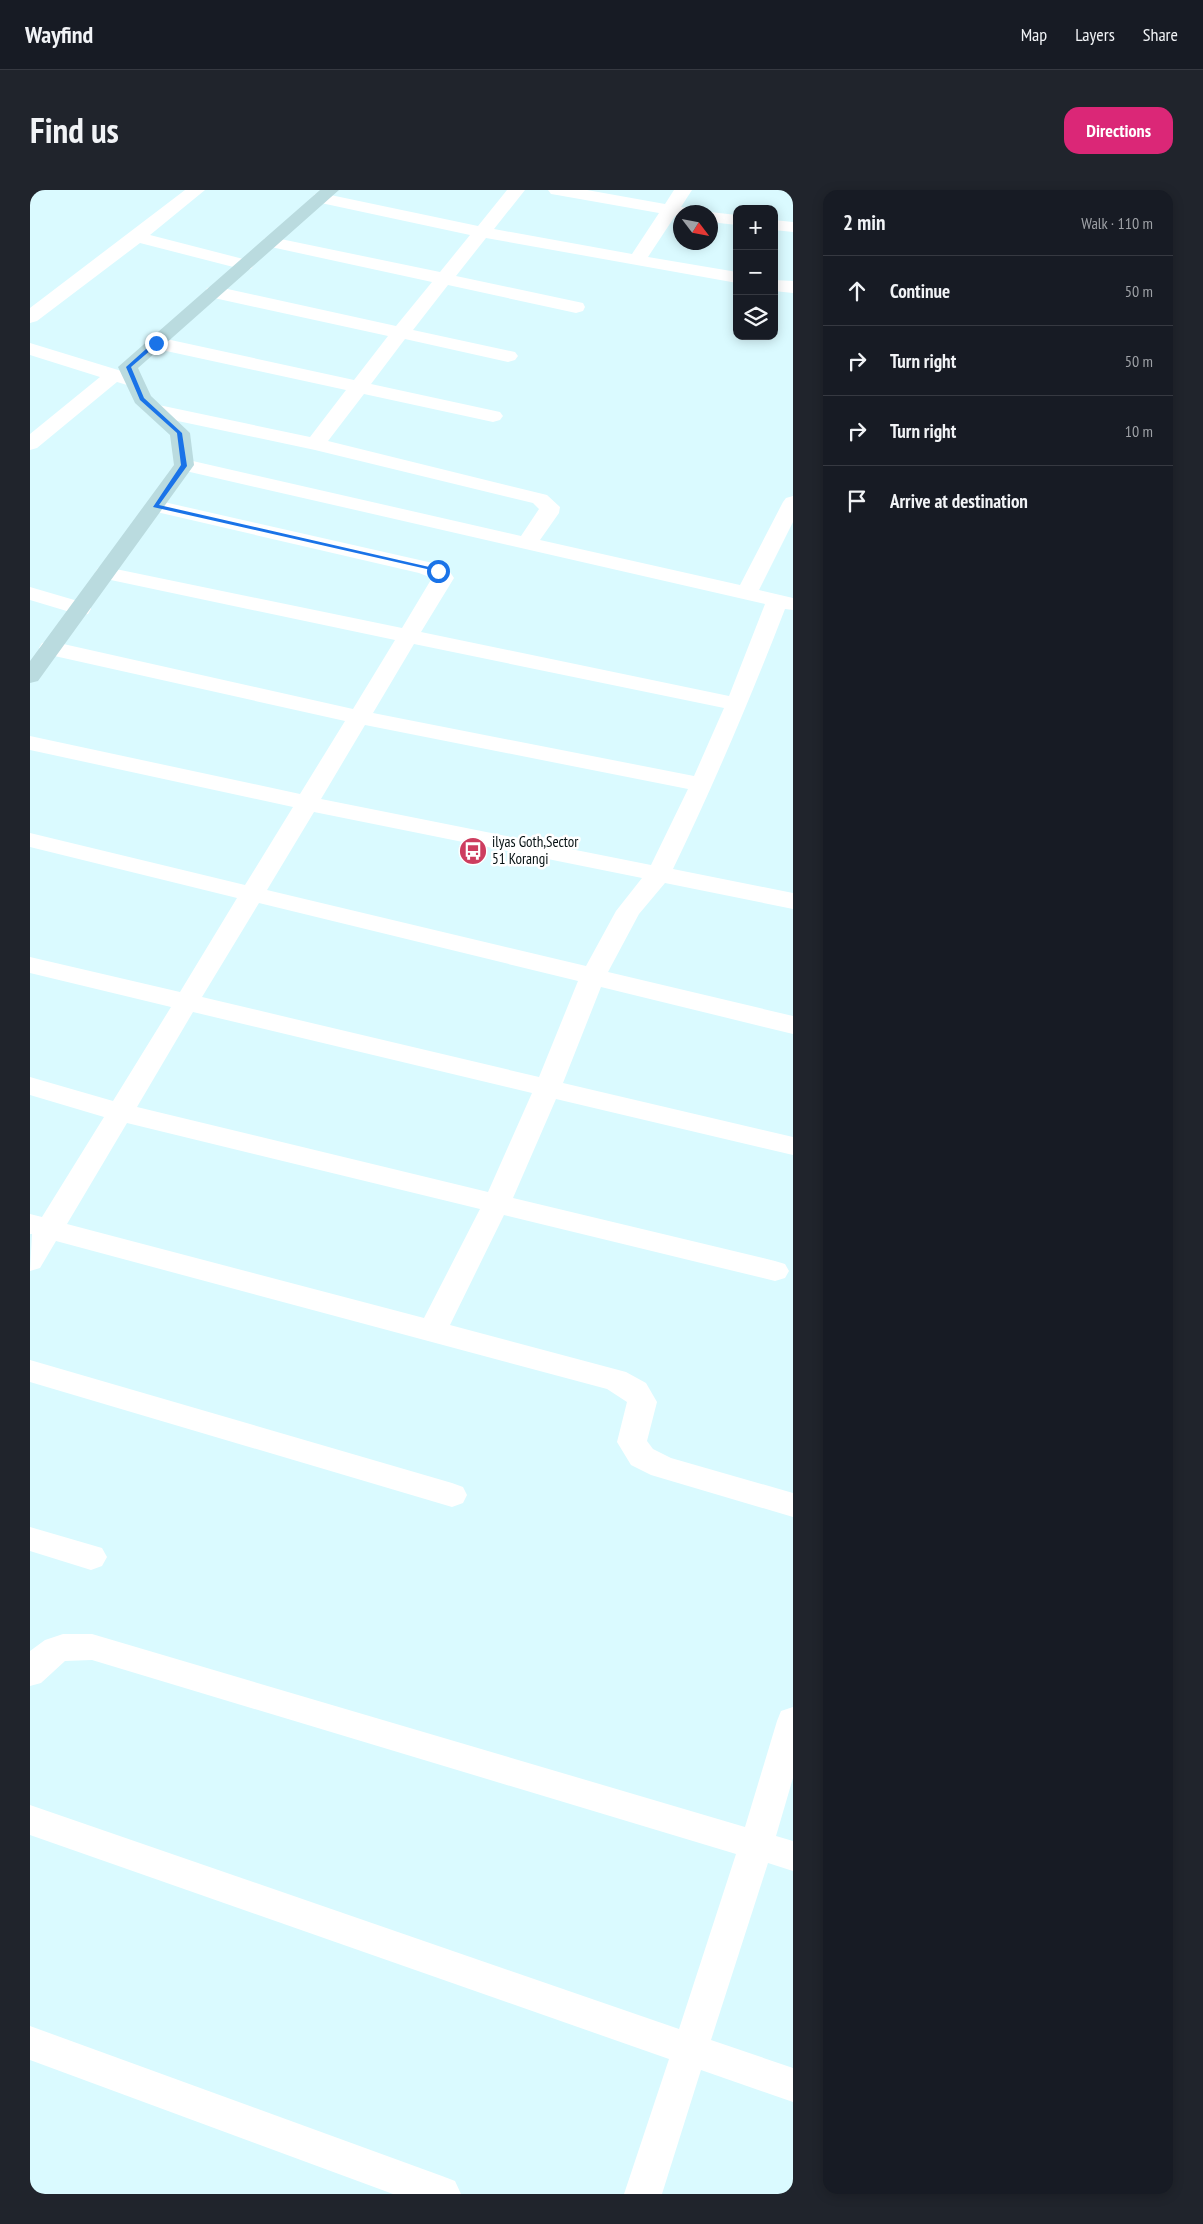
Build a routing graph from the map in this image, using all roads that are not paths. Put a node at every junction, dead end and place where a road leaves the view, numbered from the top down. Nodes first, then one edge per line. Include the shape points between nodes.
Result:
1 (196, 190) edge
2 (516, 190) edge
3 (557, 190) edge
4 (683, 190) edge
5 (326, 194) edge
6 (678, 205) edge
7 (673, 210) edge
8 (673, 215) edge
9 (718, 218) edge
10 (733, 220) edge
11 (778, 225) edge
12 (793, 227) edge
13 (482, 232) junction
14 (137, 237) junction
15 (271, 242) junction
16 (636, 261) junction
17 (245, 264) junction
18 (733, 277) edge
19 (444, 279) junction
20 (778, 285) edge
21 (793, 287) edge
22 (214, 292) junction
23 (576, 307) dead end
24 (30, 317) edge
25 (400, 333) junction
26 (156, 343) junction
27 (30, 348) edge
28 (508, 356) dead end
29 (114, 375) junction
30 (134, 381) junction
31 (360, 386) junction
32 (154, 410) junction
33 (494, 416) dead end
34 (30, 421) edge
35 (50, 428) junction
36 (30, 444) edge
37 (315, 444) junction
38 (184, 466) junction
39 (793, 502) edge
40 (155, 506) junction
41 (526, 544) junction
42 (106, 573) junction
43 (30, 593) edge
44 (746, 594) junction
45 (785, 602) edge
46 (80, 609) junction
47 (408, 636) junction
48 (50, 648) junction
49 (30, 676) edge
50 (737, 704) junction
51 (359, 717) junction
52 (30, 743) edge
53 (702, 785) junction
54 (306, 803) junction
55 (30, 840) edge
56 (658, 875) junction
57 (252, 893) junction
58 (793, 902) edge
59 (30, 965) edge
60 (593, 976) junction
61 (185, 1003) junction
62 (793, 1024) edge
63 (30, 1086) edge
64 (548, 1088) junction
65 (119, 1112) junction
66 (793, 1146) edge
67 (496, 1204) junction
68 (40, 1226) edge
69 (30, 1261) edge
70 (775, 1271) dead end
71 (433, 1330) junction
72 (30, 1371) edge
73 (452, 1496) dead end
74 (793, 1505) edge
75 (30, 1539) edge
76 (91, 1557) dead end
77 (30, 1673) edge
78 (793, 1721) edge
79 (30, 1820) edge
80 (757, 1843) junction
81 (793, 1856) edge
82 (30, 2043) edge
83 (690, 2049) junction
84 (793, 2085) edge
85 (442, 2194) edge
86 (642, 2194) edge

1 - 14 street
2 - 13 street
3 - 7 street
4 - 6 street
5 - 13 street
5 - 15 street
8 - 16 street
9 - 10 street
11 - 12 street
13 - 16 street
13 - 19 street
14 - 17 street
14 - 24 street
15 - 17 street
15 - 19 street
16 - 18 street
17 - 22 street
19 - 23 street
19 - 25 street
20 - 21 street
22 - 25 street
22 - 26 street
25 - 28 street
25 - 31 street
26 - 30 street via 128,367
26 - 31 street
27 - 29 street
29 - 30 street
29 - 35 street
30 - 32 street via 142,399
31 - 33 street
31 - 37 street
32 - 37 street
32 - 38 street via 180,433
34 - 35 street
35 - 36 street
37 - 41 street via 540,499 550,507 549,513
38 - 40 street
38 - 41 street
39 - 44 street
40 - 42 street
40 - 47 street via 438,571 443,578
41 - 44 street
42 - 46 street
42 - 47 street
43 - 46 street
44 - 45 street
45 - 50 street
46 - 48 street
47 - 50 street
47 - 51 street
48 - 49 street
48 - 51 street
50 - 53 street
51 - 53 street
51 - 54 street
52 - 54 street
53 - 56 street
54 - 56 street
54 - 57 street
55 - 57 street
56 - 58 street
56 - 60 street via 628,911
57 - 60 street
57 - 61 street
59 - 61 street
60 - 62 street
60 - 64 street
61 - 64 street
61 - 65 street
63 - 65 street
64 - 66 street
64 - 67 street
65 - 67 street
65 - 68 street
67 - 70 street
67 - 71 street
68 - 69 street
68 - 71 street
71 - 74 street via 616,1380 636,1391 642,1402 632,1442 642,1457 662,1467
72 - 73 street
75 - 76 street
77 - 80 street via 46,1654 65,1646 92,1647
78 - 80 street
79 - 83 street
80 - 81 street
80 - 83 street
82 - 85 street
83 - 84 street
83 - 86 street

